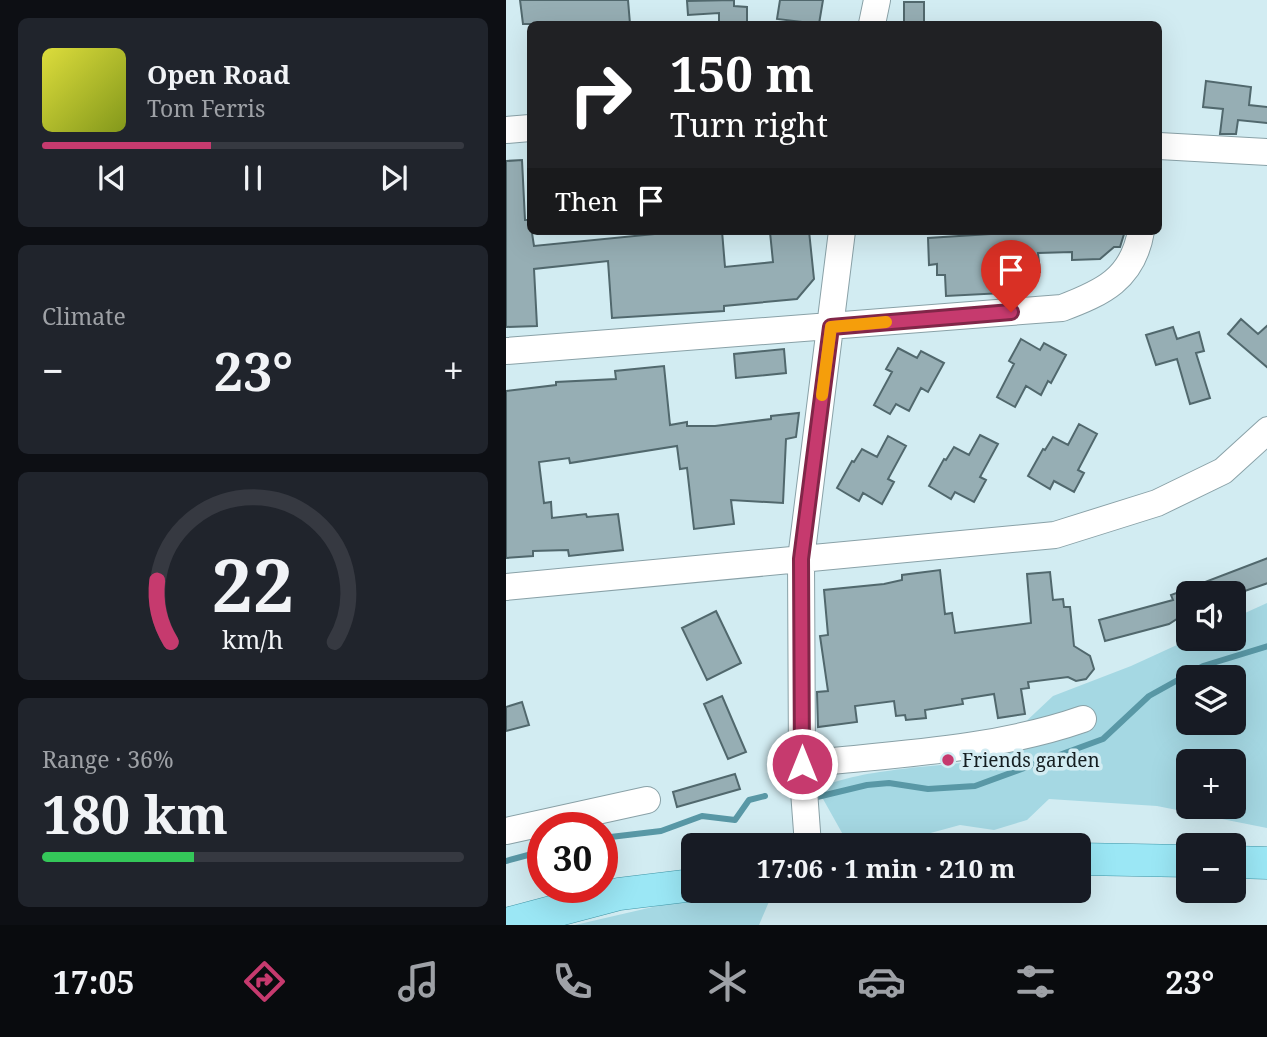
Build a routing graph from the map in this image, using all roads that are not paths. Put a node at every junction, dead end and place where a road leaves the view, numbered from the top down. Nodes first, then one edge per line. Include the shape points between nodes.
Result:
1 (877, 0) edge
2 (873, 21) edge
3 (527, 128) edge
4 (506, 130) edge
5 (1162, 146) edge
6 (1267, 152) edge
7 (842, 235) edge
8 (1141, 235) edge
9 (831, 327) junction
10 (506, 351) edge
11 (1267, 430) edge
12 (801, 559) junction
13 (506, 587) edge
14 (1083, 719) dead end
15 (802, 764) junction
16 (647, 800) dead end
17 (506, 831) edge
18 (807, 833) edge
19 (1091, 859) edge
20 (1176, 861) edge
21 (1246, 862) edge
22 (1267, 863) edge
23 (681, 886) edge
24 (506, 925) edge

1 - 2 street
3 - 4 street
5 - 6 street
7 - 9 street
8 - 9 street via 1124,273 1098,295 1062,308
9 - 10 street
9 - 12 street
11 - 12 street via 1223,471 1157,503 1055,535
12 - 13 street
12 - 15 street
14 - 15 street via 987,744
15 - 18 street
16 - 17 street
19 - 20 main road
21 - 22 main road
23 - 24 main road via 619,894

